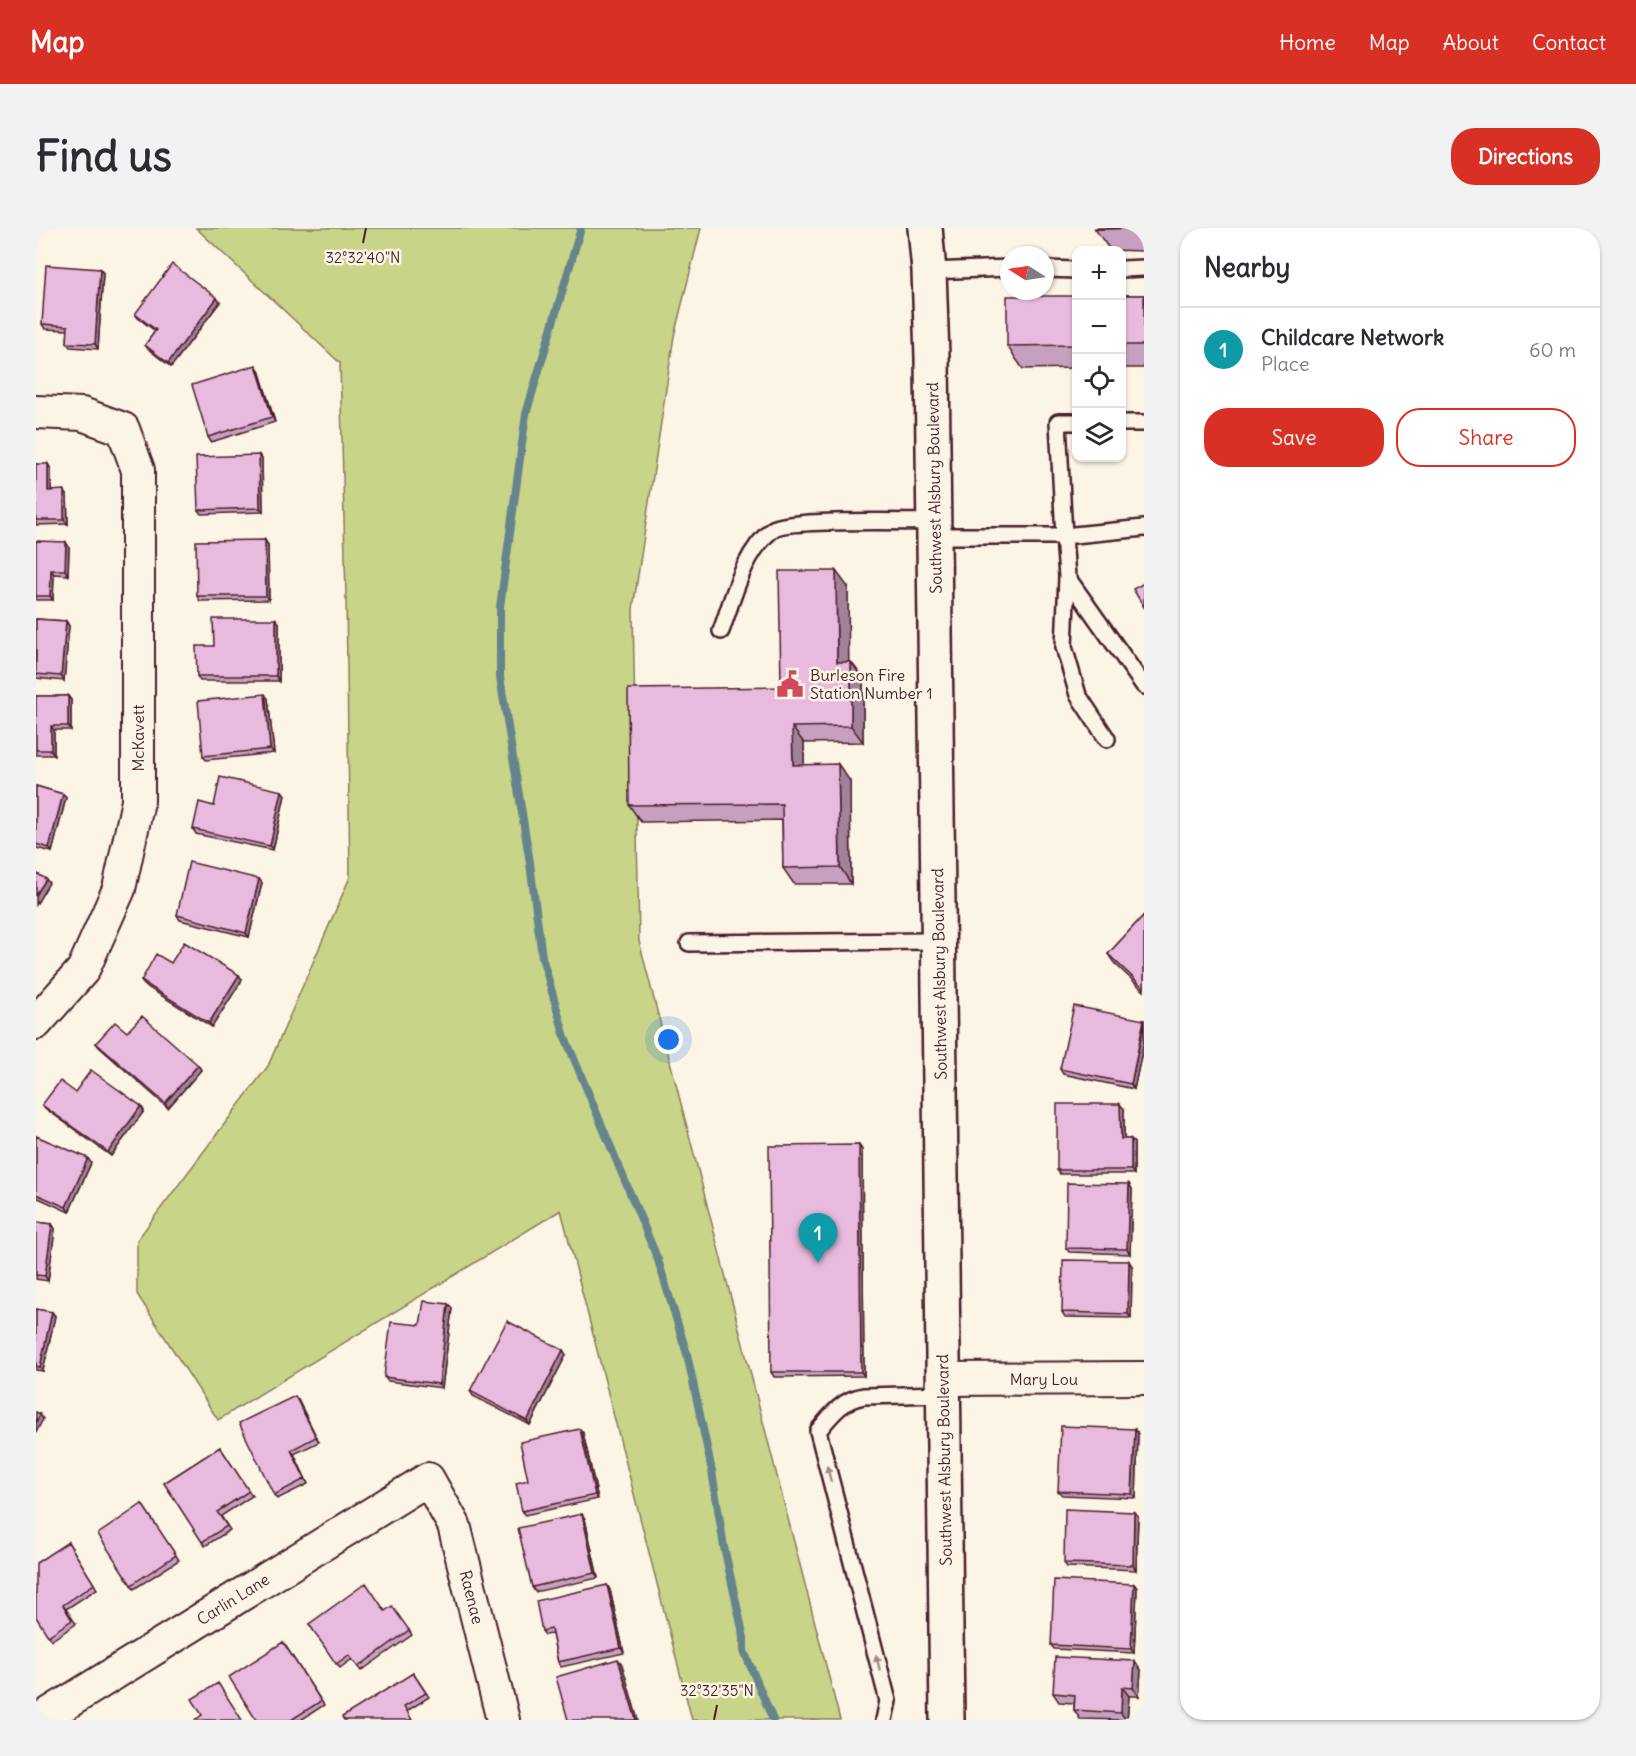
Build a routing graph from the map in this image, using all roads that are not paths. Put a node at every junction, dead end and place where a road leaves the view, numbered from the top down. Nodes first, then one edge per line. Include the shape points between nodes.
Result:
1 (925, 228) edge
2 (1000, 268) edge
3 (1144, 268) edge
4 (1054, 269) edge
5 (1126, 269) edge
6 (1072, 270) edge
7 (929, 271) junction
8 (36, 412) edge
9 (1072, 423) edge
10 (1126, 423) edge
11 (1144, 423) edge
12 (1144, 528) edge
13 (935, 529) junction
14 (1064, 536) junction
15 (1067, 577) junction
16 (721, 630) dead end
17 (1144, 686) edge
18 (1107, 739) dead end
19 (938, 941) junction
20 (688, 943) dead end
21 (36, 1023) edge
22 (1144, 1378) edge
23 (944, 1387) junction
24 (428, 1479) joint
25 (39, 1720) edge
26 (502, 1720) edge
27 (884, 1720) edge
28 (947, 1720) edge

1 - 7 main road, Southwest Alsbury Boulevard
2 - 7 lane
3 - 5 lane
4 - 6 lane
7 - 13 main road, Southwest Alsbury Boulevard
8 - 21 street, McKavett via 82,414 123,429 138,470 138,801 119,889 83,970
9 - 14 lane via 1058,422
10 - 11 lane
12 - 14 lane
13 - 14 lane
13 - 16 lane via 807,523 776,527 758,545 741,575
13 - 19 main road, Southwest Alsbury Boulevard
14 - 15 lane
15 - 17 lane
15 - 18 lane via 1064,647 1078,695
19 - 20 lane
19 - 23 main road, Southwest Alsbury Boulevard
22 - 23 street, Mary Lou
27 -> 23 lane via 888,1701 818,1431 838,1408 853,1398
23 - 28 main road, Southwest Alsbury Boulevard
24 - 25 street, Carlin Lane
24 - 26 street, Raenae via 454,1525

